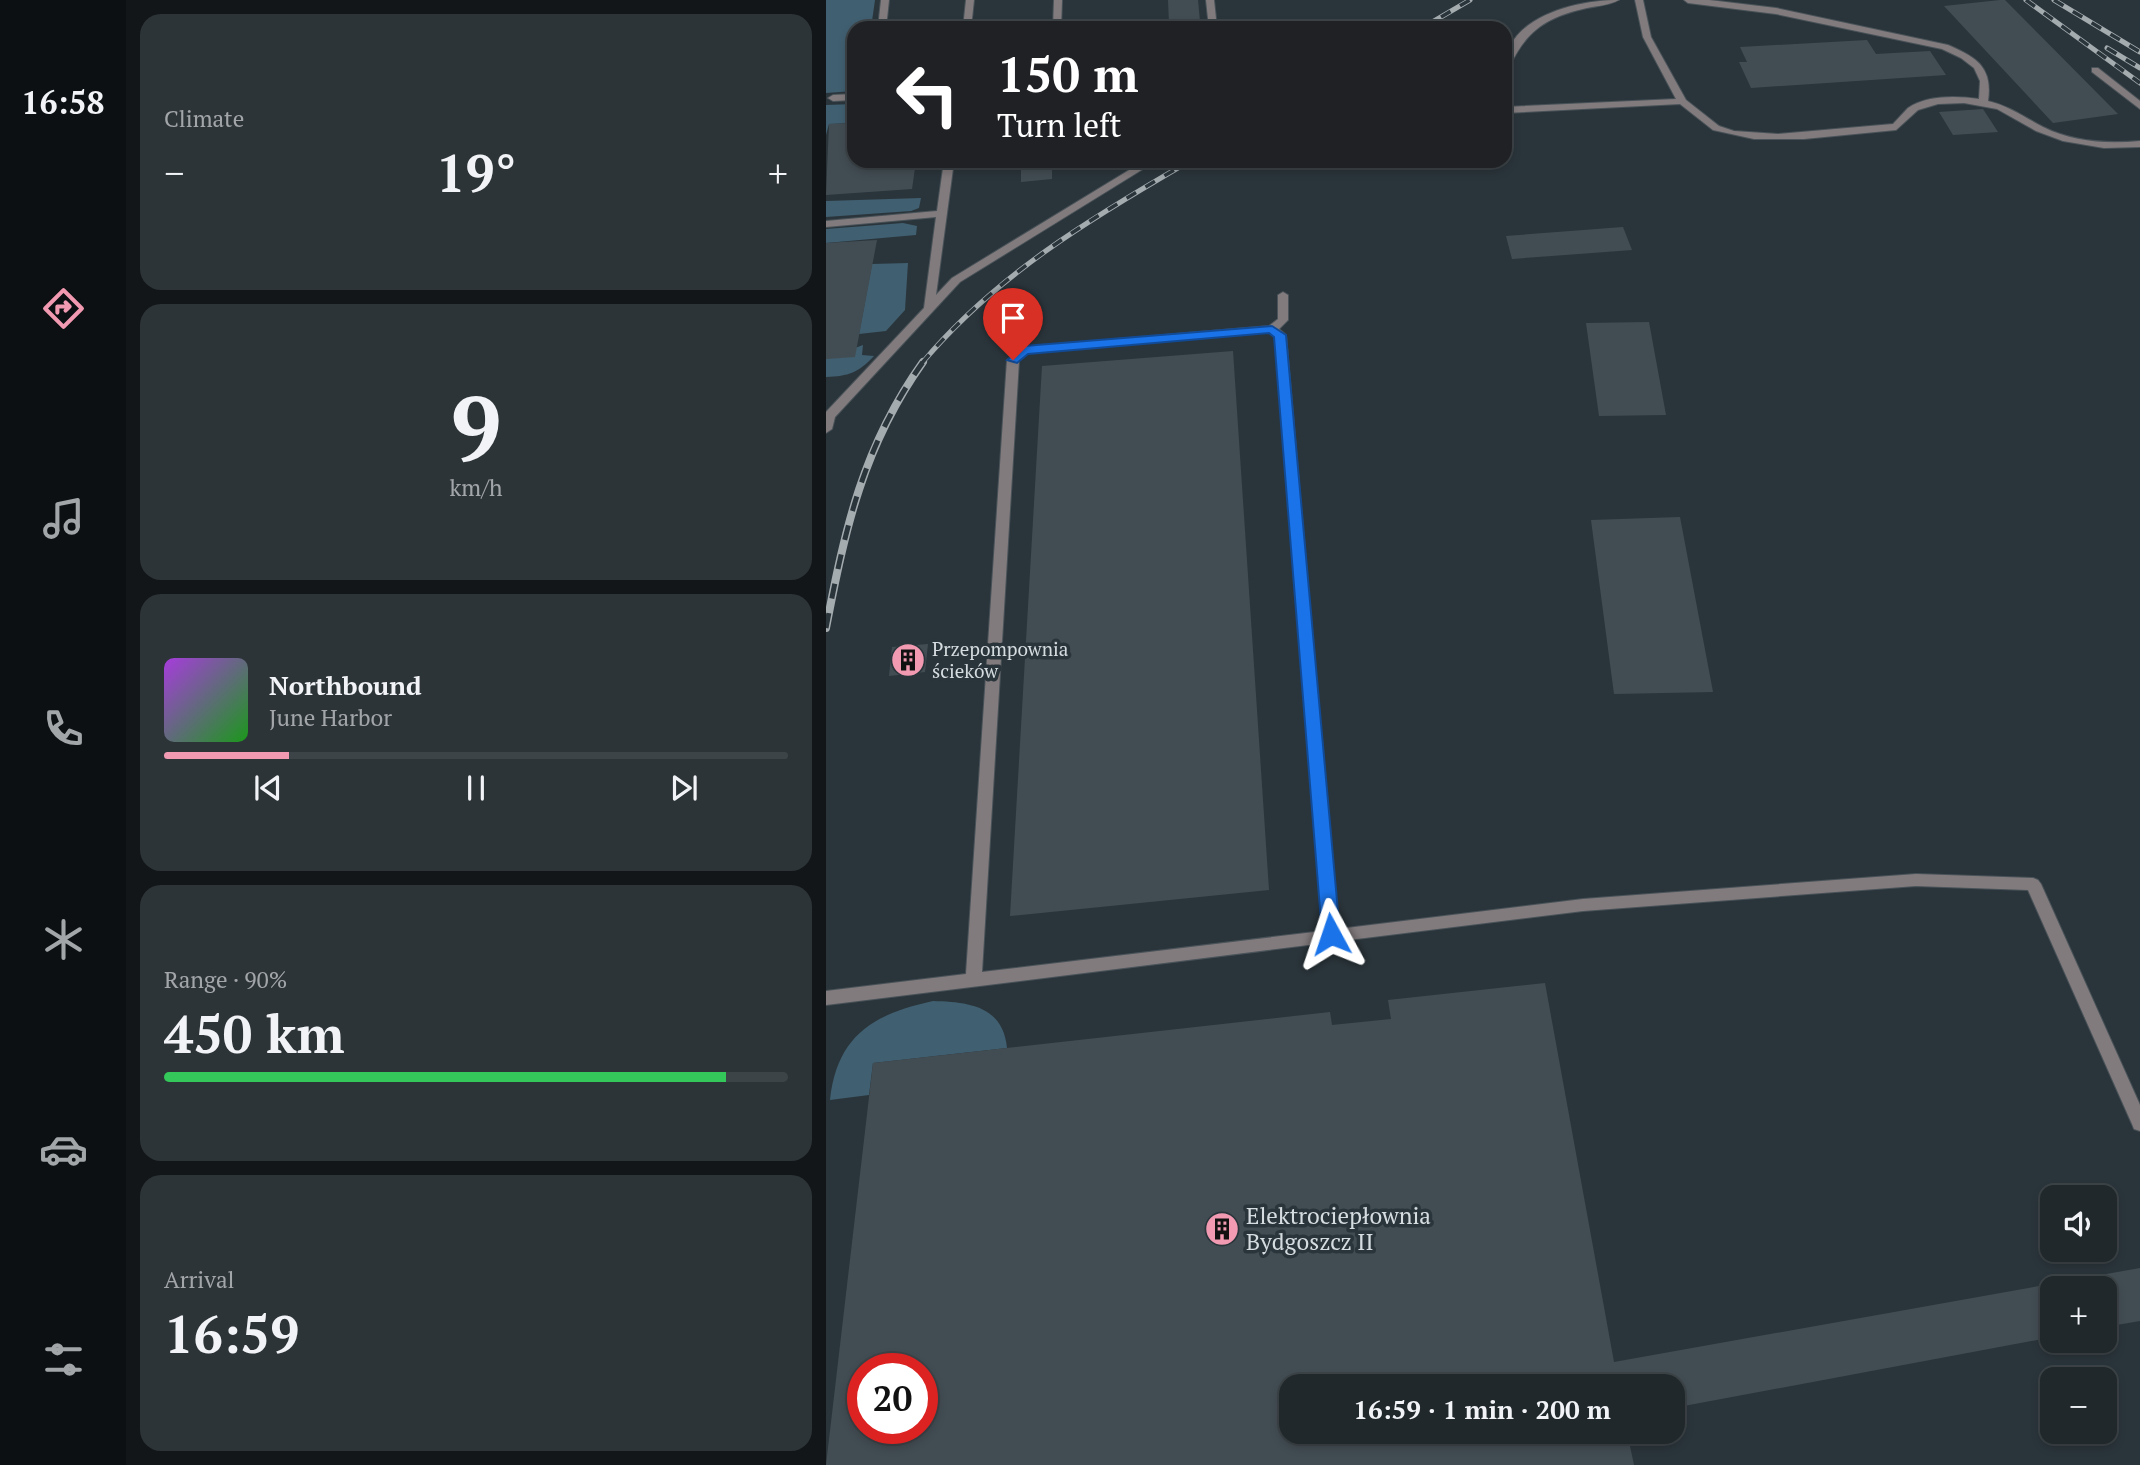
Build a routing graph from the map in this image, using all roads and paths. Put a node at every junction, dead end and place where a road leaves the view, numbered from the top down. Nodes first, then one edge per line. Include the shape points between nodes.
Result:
1 (885, 0) edge
2 (970, 0) edge
3 (1058, 0) edge
4 (1210, 0) edge
5 (1615, 0) edge
6 (1639, 0) edge
7 (1688, 0) edge
8 (883, 21) edge
9 (968, 21) edge
10 (1057, 21) edge
11 (1212, 21) edge
12 (1512, 47) edge
13 (2095, 70) dead end
14 (847, 97) edge
15 (832, 98) dead end
16 (1682, 101) junction
17 (1983, 102) junction
18 (2140, 106) edge
19 (1512, 110) edge
20 (2140, 144) edge
21 (948, 168) edge
22 (1140, 168) edge
23 (941, 214) junction
24 (826, 223) edge
25 (1283, 295) dead end
26 (929, 310) junction
27 (1272, 329) junction
28 (826, 429) edge
29 (1331, 934) junction
30 (974, 979) junction
31 (826, 998) edge
32 (2140, 1124) edge

1 - 8 lane
2 - 9 lane
3 - 10 lane
4 - 11 lane
5 - 12 lane via 1560,12 1523,32
6 - 16 lane via 1647,37
7 - 17 lane via 1776,10 1945,47 1966,56 1984,73 1988,82
13 - 18 lane
14 - 15 lane
16 - 17 lane via 1716,128 1779,136 1896,127 1913,109
16 - 19 lane
17 - 20 lane via 2008,110 2045,132 2078,141
21 - 23 lane
22 - 26 lane via 956,280
23 - 24 lane
23 - 26 lane
25 - 27 lane via 1283,320
26 - 28 lane via 828,416
27 - 29 lane via 1280,335
27 - 30 lane via 1024,350 1013,360
29 - 30 lane
29 - 32 lane via 1583,905 1888,882 2033,884
30 - 31 lane

